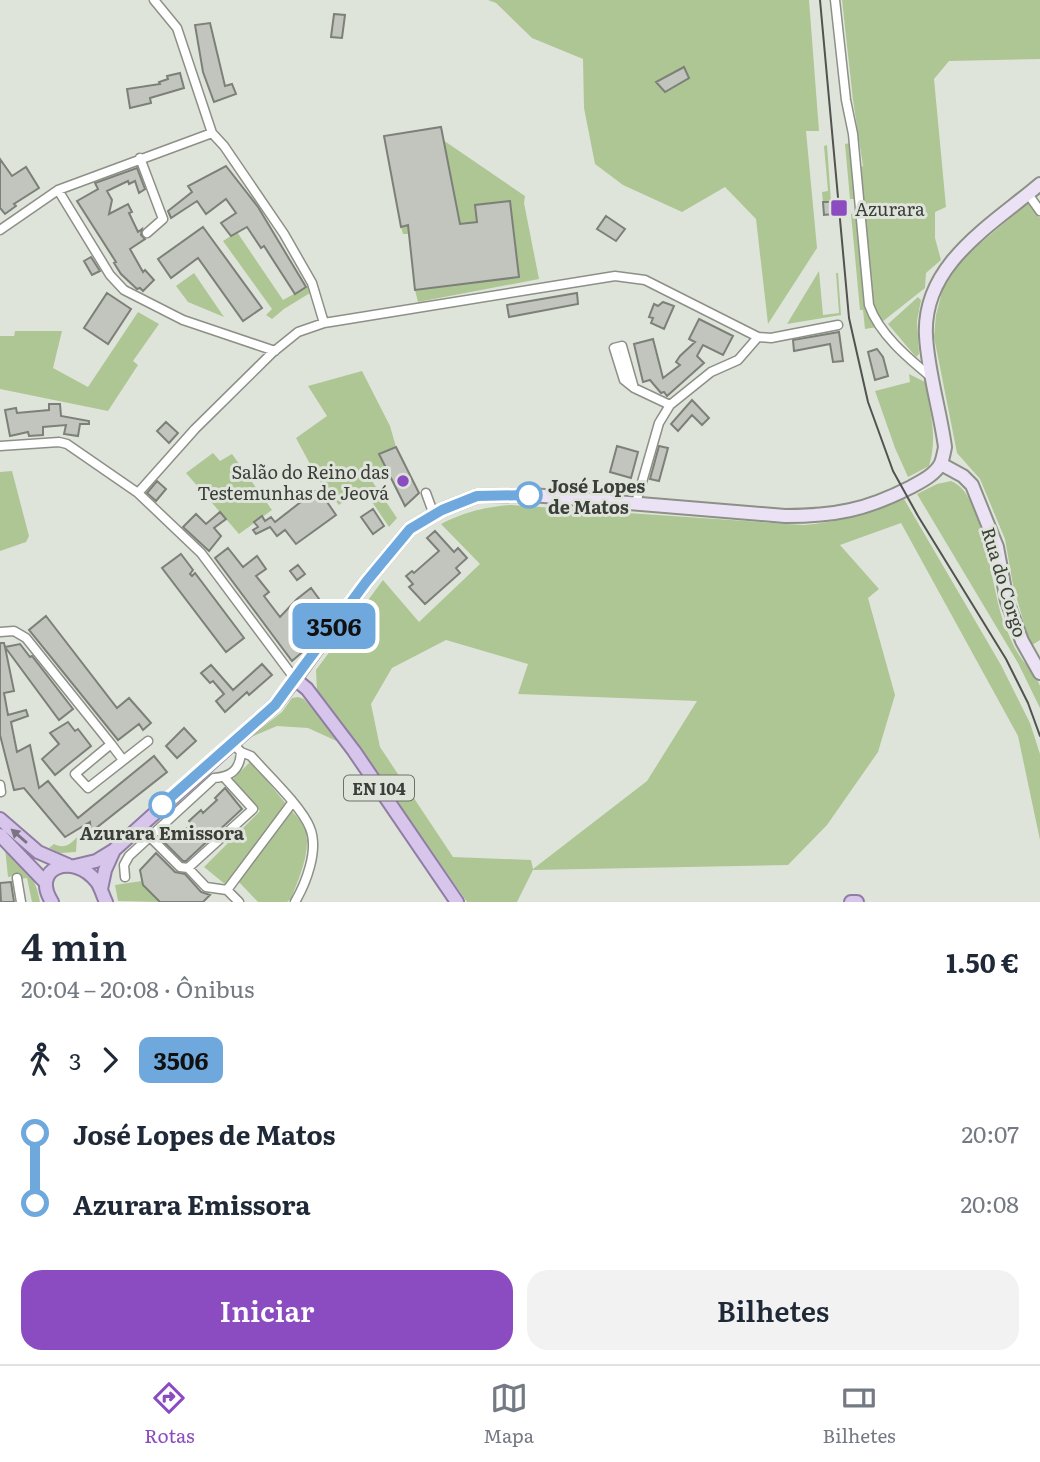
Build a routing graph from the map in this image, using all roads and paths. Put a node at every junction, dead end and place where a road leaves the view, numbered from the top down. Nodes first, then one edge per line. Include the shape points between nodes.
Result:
1 (154, 0) edge
2 (835, 0) edge
3 (212, 132) junction
4 (140, 158) junction
5 (1040, 184) edge
6 (58, 190) junction
7 (1028, 194) junction
8 (1040, 211) edge
9 (0, 230) edge
10 (147, 233) dead end
11 (324, 323) junction
12 (838, 325) dead end
13 (758, 337) junction
14 (275, 351) junction
15 (933, 379) junction
16 (634, 388) junction
17 (670, 405) junction
18 (0, 446) edge
19 (941, 464) junction
20 (138, 493) junction
21 (426, 493) dead end
22 (636, 503) junction
23 (434, 515) junction
24 (0, 632) edge
25 (1040, 673) edge
26 (295, 679) junction
27 (148, 741) dead end
28 (111, 744) junction
29 (236, 748) junction
30 (123, 760) junction
31 (224, 778) junction
32 (292, 803) junction
33 (0, 819) edge
34 (0, 835) edge
35 (150, 837) junction
36 (114, 850) junction
37 (71, 865) junction
38 (188, 868) junction
39 (125, 877) dead end
40 (17, 878) dead end
41 (227, 890) junction
42 (49, 896) edge
43 (104, 898) edge
44 (21, 902) edge
45 (239, 902) edge
46 (295, 902) edge
47 (457, 902) edge
48 (851, 902) edge
49 (857, 902) edge

1 - 3 street via 177,29
2 - 15 street via 869,306 908,359
3 - 4 street
3 - 11 street via 284,234 312,283
4 - 6 street
4 - 10 street via 163,219
5 - 7 street
6 - 9 street
6 - 14 street via 124,290 183,320
7 - 8 street
7 - 15 street via 955,255 937,280 927,311
11 - 13 street via 615,276 645,280
11 - 14 street via 298,332
12 - 13 street
13 - 17 street via 738,360 711,372
14 - 20 street
15 - 19 street via 945,447
16 - 16 street via 622,346 614,348 624,380
16 - 17 street
17 - 22 street via 659,423
18 - 20 street via 59,442
19 - 22 street via 888,499 854,511 785,516
19 - 25 street, Rua do Corgo via 972,485 997,547 1007,601
20 - 26 street via 201,552
21 - 23 street
22 - 23 street via 507,494 477,496
23 - 26 street via 410,529
24 - 28 street via 14,631 26,638
26 - 29 main road
26 - 47 main road, EN 104 via 354,751
27 - 30 street
28 - 30 street
28 - 30 street via 75,774 88,788
29 - 31 street via 237,769
29 - 32 street via 251,756
29 - 36 main road
31 - 35 street via 214,778
31 - 38 street via 253,809
32 - 41 street
32 - 46 street via 311,830 313,844 304,886
37 -> 33 main road via 38,852
34 - 42 main road
35 - 38 street via 180,867
35 - 39 street via 129,856
36 - 37 main road via 96,861
36 - 43 main road via 105,870
37 - 42 main road via 54,869
37 - 43 main road via 88,873
38 - 41 street via 206,887
40 - 44 street
41 - 45 street
48 - 49 main road

